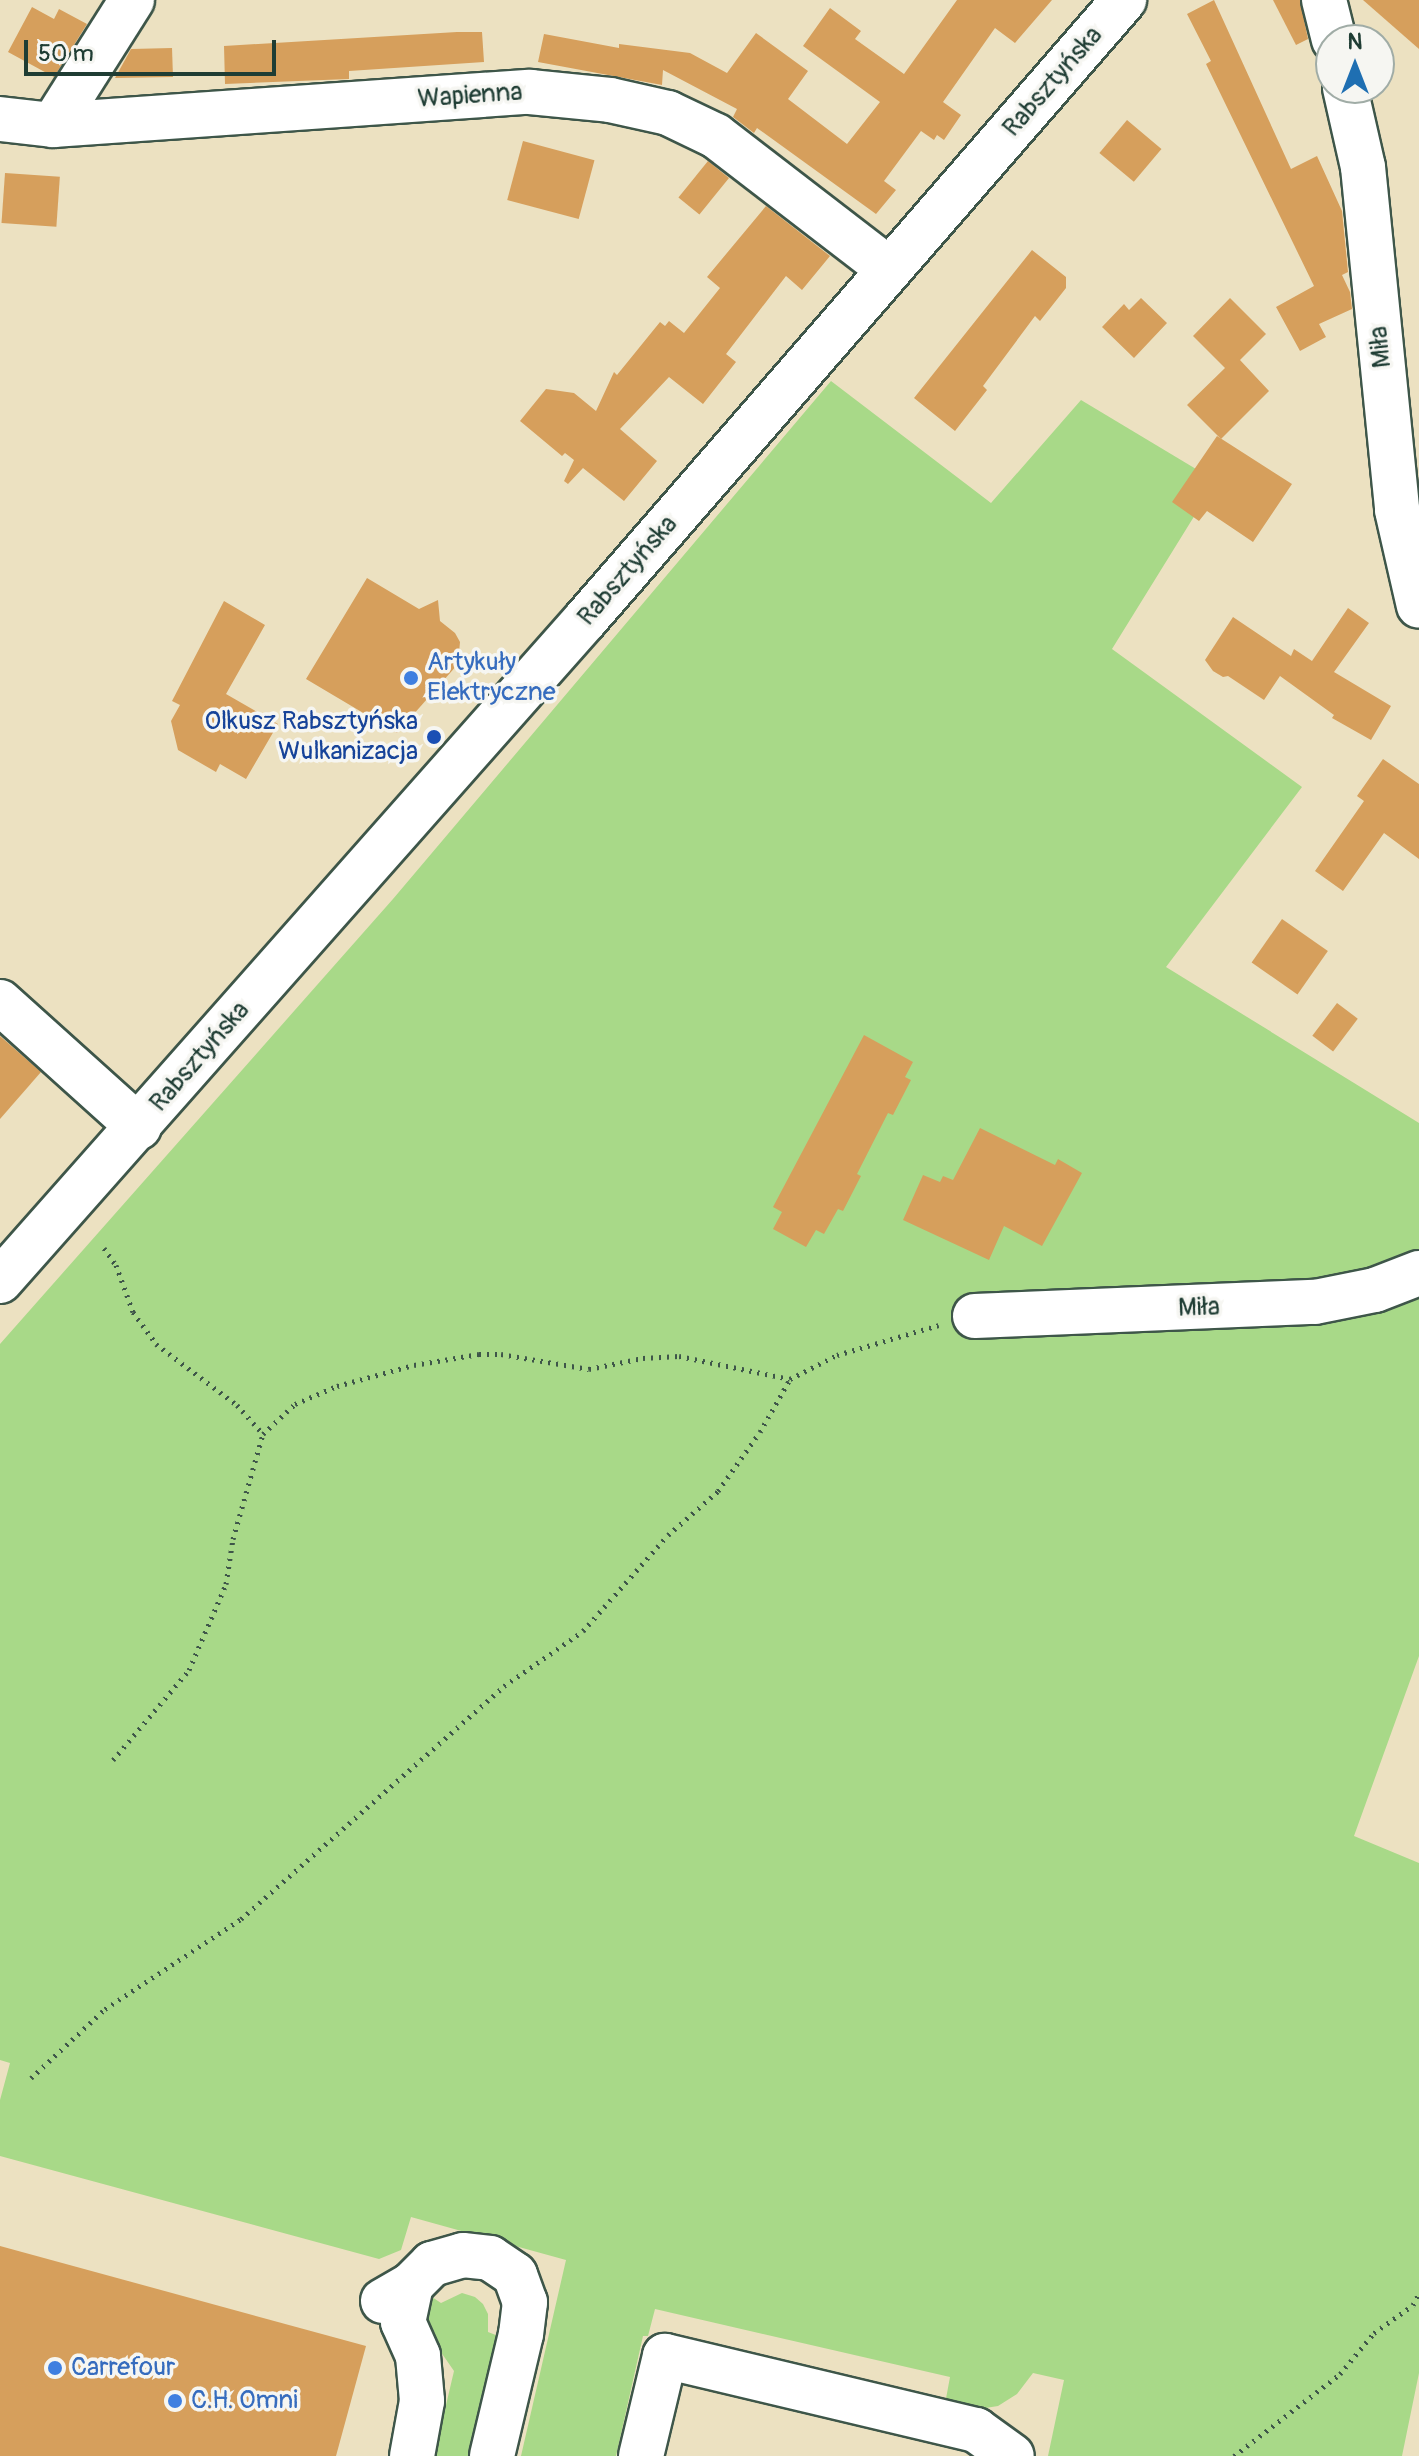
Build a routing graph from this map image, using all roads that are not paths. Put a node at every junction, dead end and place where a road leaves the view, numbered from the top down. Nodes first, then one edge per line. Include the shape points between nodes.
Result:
1 (132, 0) edge
2 (1124, 0) edge
3 (1324, 0) edge
4 (1330, 24) edge
5 (1349, 104) edge
6 (0, 119) edge
7 (53, 125) junction
8 (889, 269) junction
9 (1419, 606) edge
10 (0, 1002) edge
11 (139, 1127) junction
12 (1419, 1273) edge
13 (0, 1281) edge
14 (975, 1316) road end
15 (412, 2456) edge
16 (492, 2456) edge
17 (641, 2456) edge
18 (1012, 2456) edge

1 - 7 street
2 - 8 street, Rabsztyńska
3 - 4 street
5 - 9 street, Miła via 1363,167 1397,510
6 - 7 street, Wapienna
7 - 8 street, Wapienna via 530,92 610,100 668,113 716,136
8 - 11 street, Rabsztyńska
10 - 11 street
11 - 13 street, Rabsztyńska
12 - 14 street, Miła via 1375,1290 1315,1302
15 - 16 street via 422,2401 418,2356 397,2293 432,2264 463,2255 490,2258 515,2275 525,2302
17 - 18 street via 665,2356 976,2430

